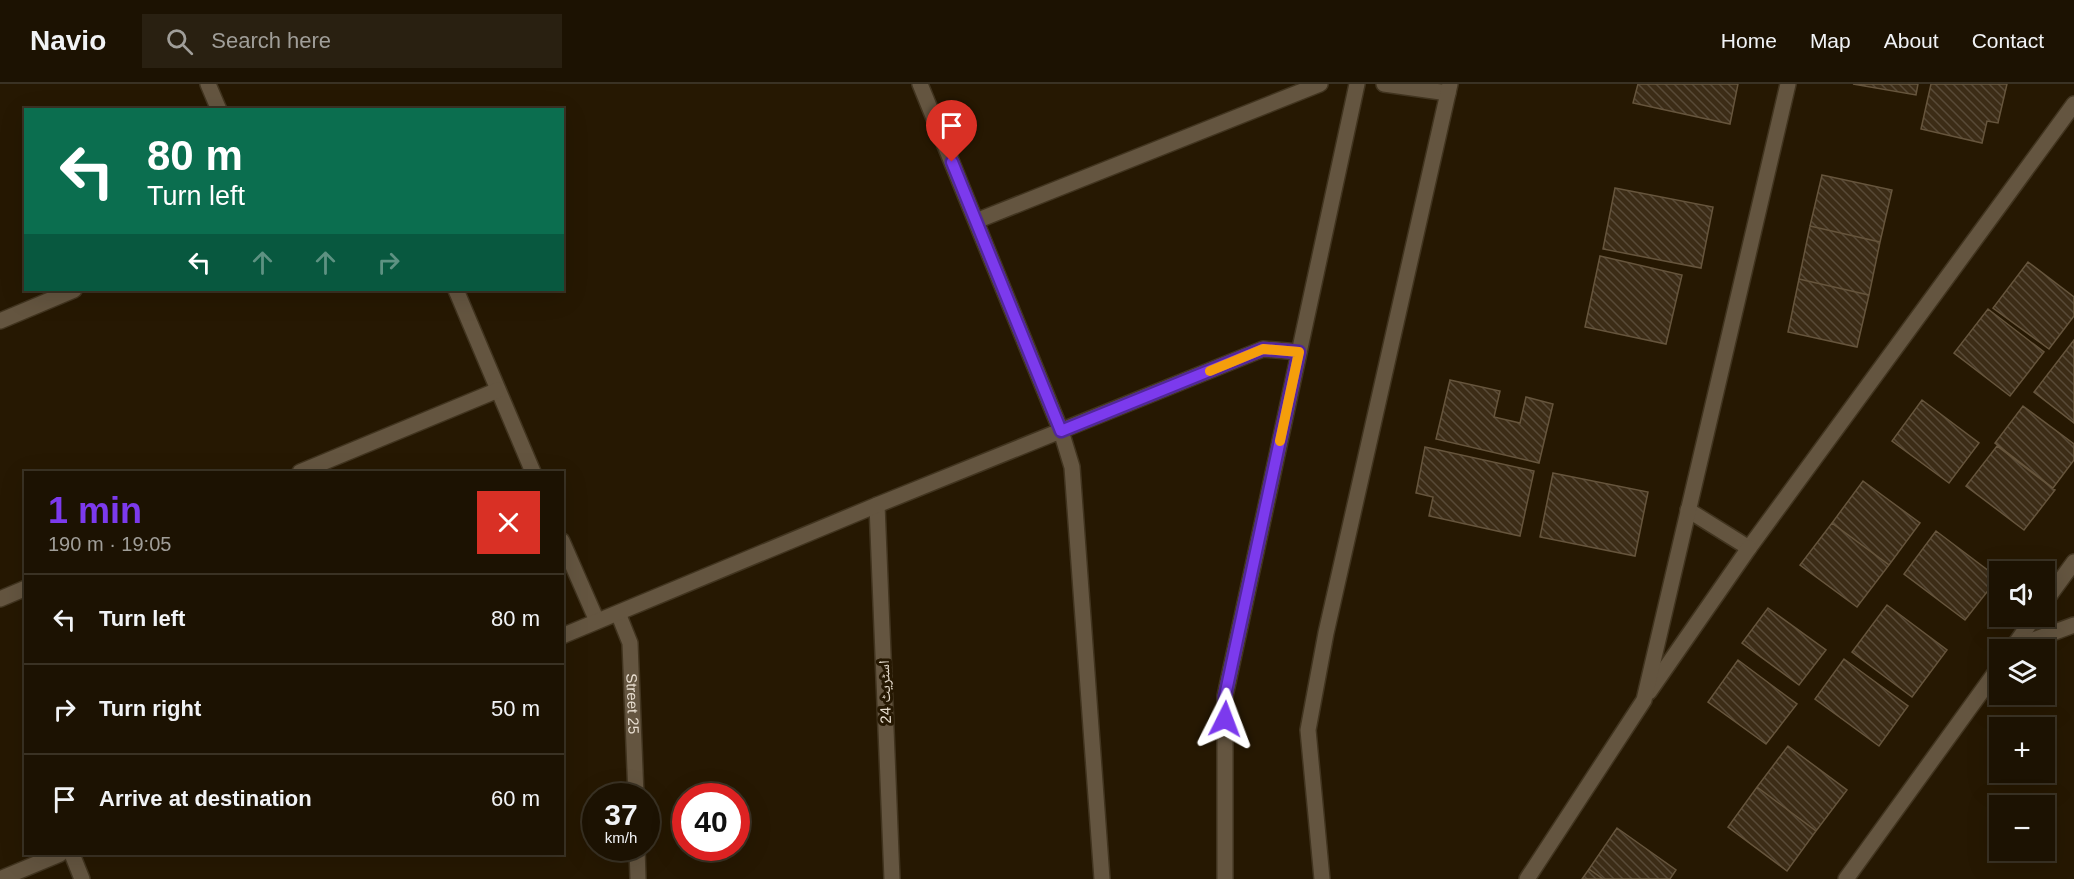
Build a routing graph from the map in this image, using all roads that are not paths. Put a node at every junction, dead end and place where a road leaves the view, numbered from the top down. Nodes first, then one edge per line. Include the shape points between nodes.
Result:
1 (208, 84) edge
2 (920, 84) edge
3 (1320, 84) edge
4 (1357, 84) edge
5 (1384, 84) edge
6 (1788, 84) edge
7 (1449, 88) edge
8 (2074, 104) edge
9 (218, 108) edge
10 (976, 220) junction
11 (72, 291) edge
12 (456, 291) edge
13 (0, 321) edge
14 (1299, 352) junction
15 (498, 390) junction
16 (1061, 431) junction
17 (302, 471) edge
18 (533, 471) edge
19 (878, 505) junction
20 (1688, 510) junction
21 (564, 546) edge
22 (1749, 548) junction
23 (2074, 562) edge
24 (2055, 588) edge
25 (24, 589) edge
26 (0, 599) edge
27 (618, 613) junction
28 (597, 621) junction
29 (2074, 625) edge
30 (564, 635) edge
31 (2037, 639) edge
32 (1989, 681) edge
33 (1644, 699) junction
34 (635, 783) edge
35 (58, 855) edge
36 (72, 855) edge
37 (637, 861) edge
38 (0, 879) edge
39 (82, 879) edge
40 (638, 879) edge
41 (892, 879) edge
42 (1102, 879) edge
43 (1225, 879) edge
44 (1322, 879) edge
45 (1527, 879) edge
46 (1846, 879) edge

1 - 9 street
2 - 10 street
3 - 10 street
4 - 14 street
5 - 7 street
6 - 20 street
7 - 44 street via 1326,633 1308,730
8 - 22 street
10 - 16 street
11 - 13 street
12 - 15 street
14 - 16 street via 1263,349
14 - 43 street via 1225,696
15 - 17 street
15 - 18 street
16 - 19 street
16 - 42 street via 1072,468
19 - 27 street
19 - 41 street, اسٹریٹ 24
20 - 22 street
20 - 33 street
21 - 28 street
22 - 33 street
23 - 24 street
25 - 26 street
27 - 28 street
27 - 34 street, Street 25 via 630,643
28 - 30 street
29 - 31 street
32 - 46 street
33 - 45 street
35 - 38 street
36 - 39 street
37 - 40 street

